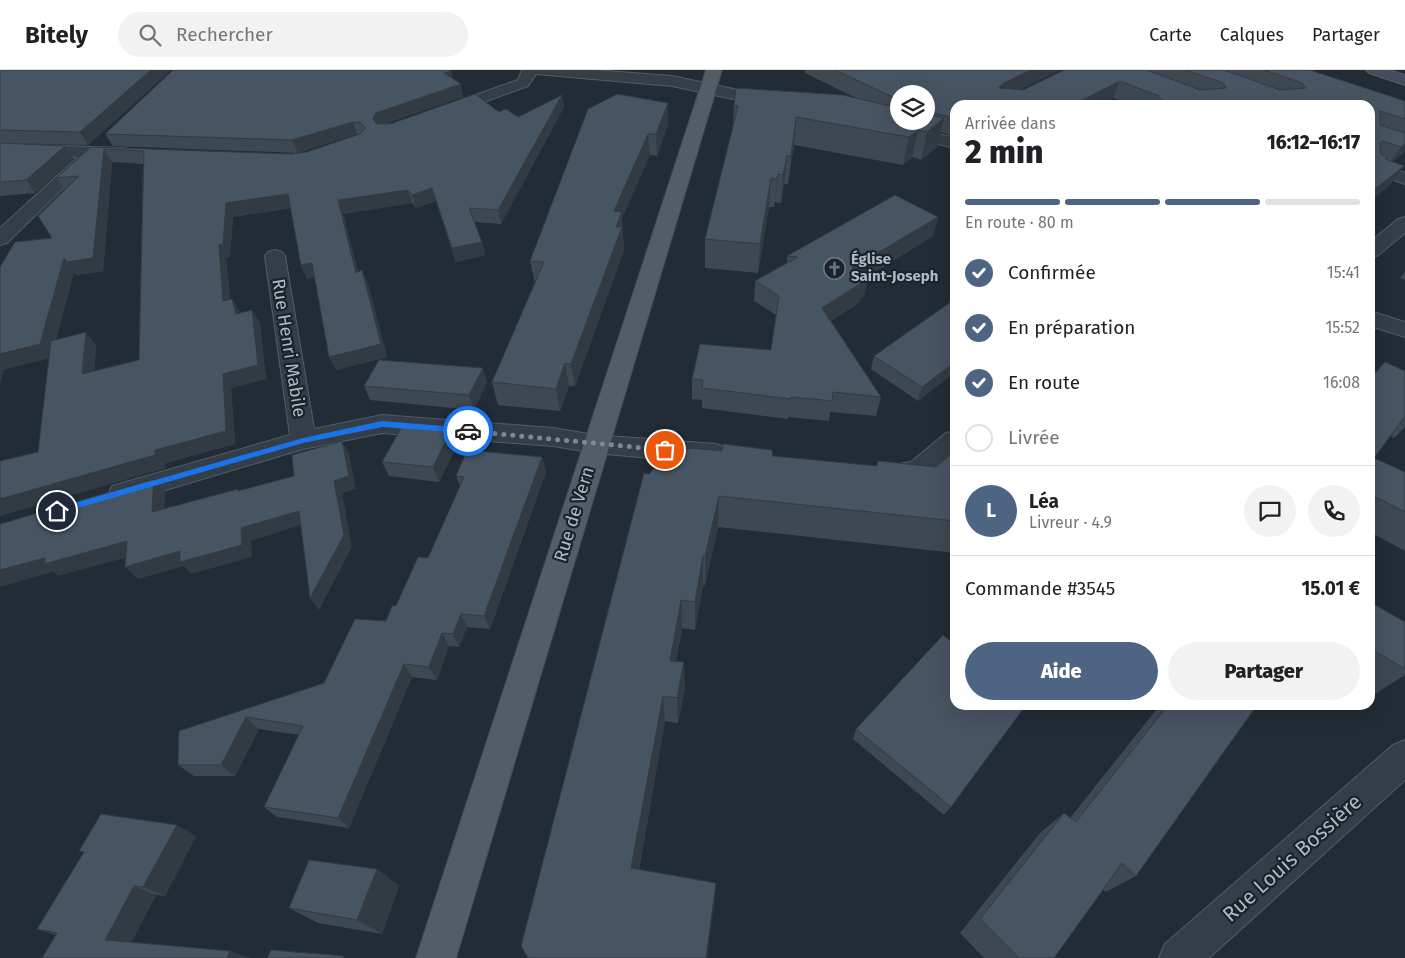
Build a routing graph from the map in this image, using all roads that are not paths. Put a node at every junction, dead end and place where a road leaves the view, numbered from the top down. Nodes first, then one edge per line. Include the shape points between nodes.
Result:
1 (530, 70) edge
2 (538, 70) edge
3 (1374, 70) edge
4 (710, 80) edge
5 (1405, 80) edge
6 (786, 105) edge
7 (434, 114) edge
8 (888, 126) edge
9 (113, 133) edge
10 (950, 138) edge
11 (0, 149) edge
12 (93, 152) junction
13 (142, 153) edge
14 (1375, 168) edge
15 (1405, 179) edge
16 (1405, 223) edge
17 (0, 238) edge
18 (1375, 248) edge
19 (275, 256) dead end
20 (1375, 320) edge
21 (1405, 330) edge
22 (303, 440) junction
23 (596, 444) junction
24 (950, 444) edge
25 (742, 456) edge
26 (868, 472) edge
27 (95, 500) edge
28 (1405, 757) edge
29 (436, 958) edge
30 (1179, 958) edge

1 - 7 street via 526,81 518,85
2 - 4 street via 663,80
3 - 5 main road
4 - 6 street
4 - 23 main road, Rue de Vern
8 - 10 street
9 - 12 street
11 - 12 street
12 - 13 street
12 - 17 street
14 - 15 street
16 - 18 street
19 - 22 street, Rue Henri Mabile
20 - 21 street
22 - 23 street via 382,424 553,437
22 - 27 street
23 - 25 street
23 - 29 main road, Rue de Vern
24 - 26 street via 918,471 888,475
28 - 30 street, Rue Louis Bossière

